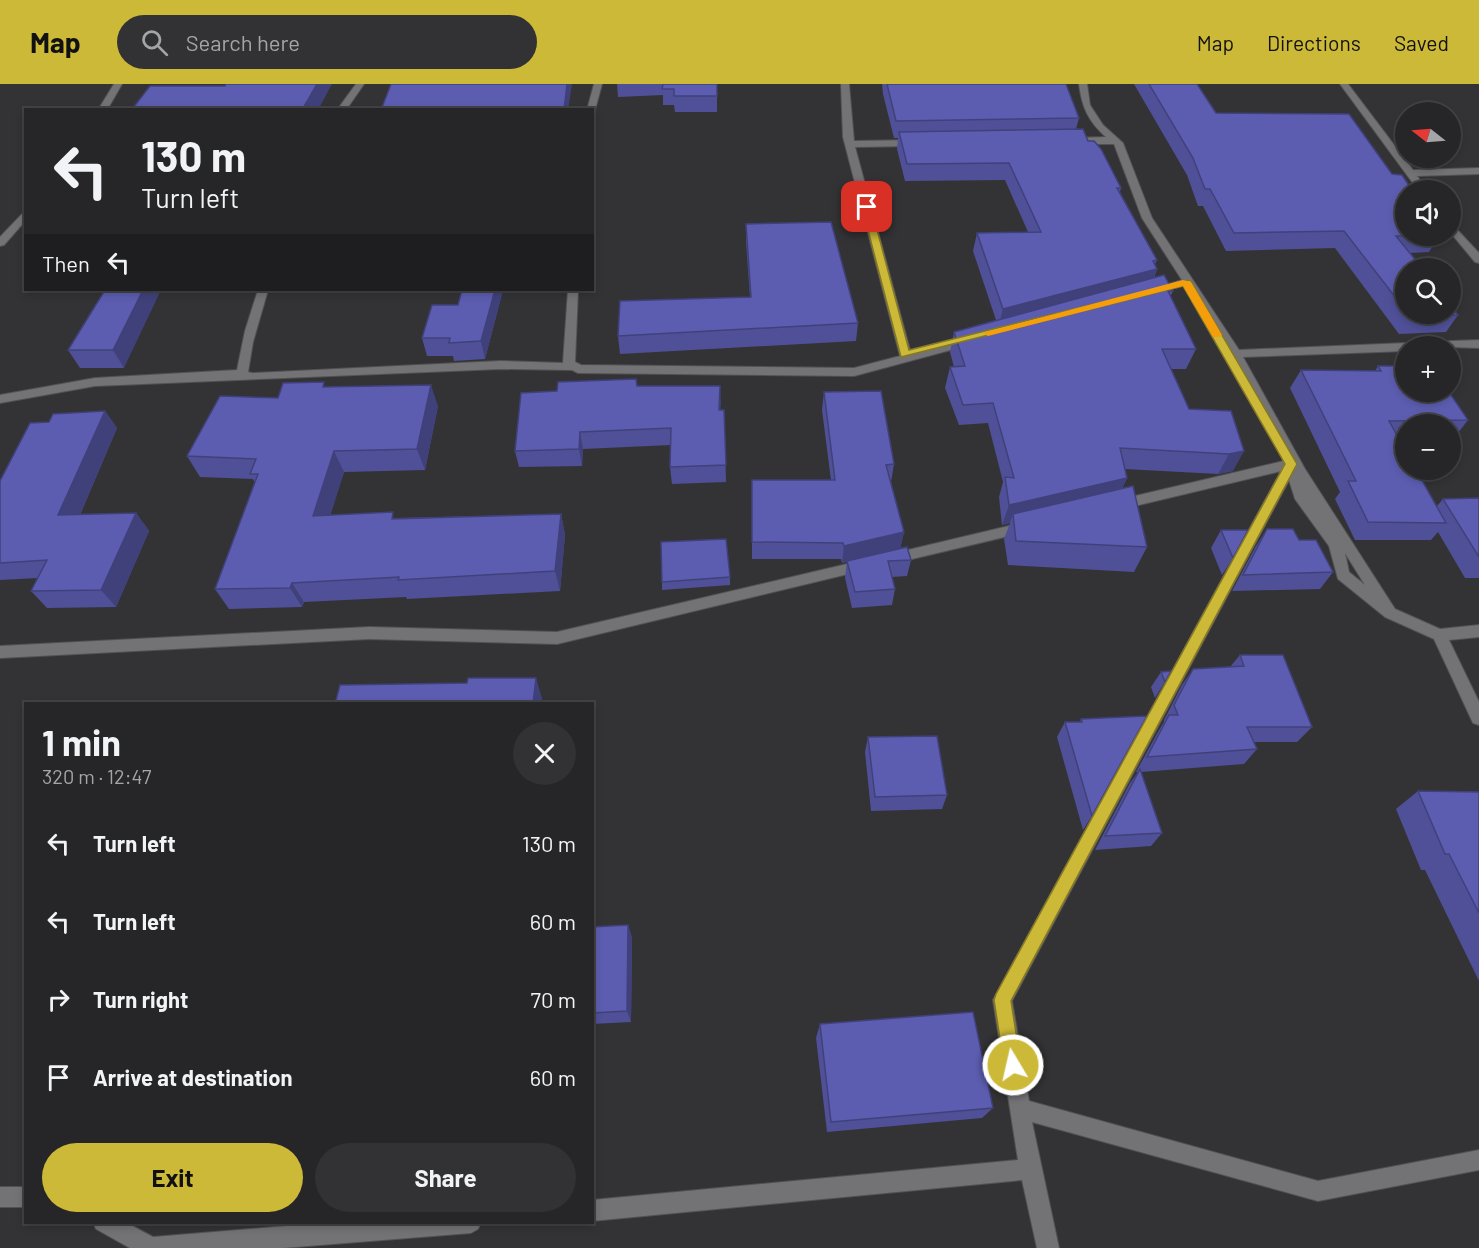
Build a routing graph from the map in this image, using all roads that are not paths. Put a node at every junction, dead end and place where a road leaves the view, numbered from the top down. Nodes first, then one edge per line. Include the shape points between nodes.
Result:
1 (118, 84) edge
2 (360, 84) edge
3 (598, 84) edge
4 (845, 84) edge
5 (1083, 84) edge
6 (1344, 84) edge
7 (103, 108) edge
8 (342, 108) edge
9 (592, 108) edge
10 (1116, 140) junction
11 (1062, 141) edge
12 (933, 143) edge
13 (850, 144) junction
14 (1479, 171) edge
15 (1409, 173) junction
16 (1415, 180) edge
17 (24, 215) edge
18 (1461, 238) edge
19 (0, 243) edge
20 (1479, 260) edge
21 (263, 291) edge
22 (573, 291) edge
23 (1141, 294) edge
24 (1479, 344) edge
25 (1461, 345) edge
26 (1395, 347) edge
27 (1235, 354) junction
28 (571, 367) junction
29 (242, 374) junction
30 (0, 399) edge
31 (1291, 464) junction
32 (1104, 508) edge
33 (1046, 522) edge
34 (1390, 612) junction
35 (1479, 631) edge
36 (1439, 635) junction
37 (0, 652) edge
38 (1479, 718) edge
39 (1020, 1109) junction
40 (1479, 1160) edge
41 (1030, 1169) junction
42 (0, 1197) edge
43 (24, 1197) edge
44 (594, 1211) edge
45 (107, 1224) edge
46 (446, 1224) edge
47 (152, 1248) edge
48 (1048, 1248) edge

1 - 7 street
2 - 8 street
3 - 9 street
4 - 13 street
5 - 10 street via 1086,105 1100,127
6 - 15 street
10 - 11 street
10 - 27 street via 1148,218
12 - 13 street
13 - 28 street via 905,354 982,336 854,372
14 - 15 street
15 - 16 street
17 - 19 street
18 - 20 street
21 - 29 street via 248,336
22 - 28 street
23 - 31 street via 1186,282
24 - 25 street
26 - 27 street
27 - 34 street via 1300,471
28 - 29 street via 489,365 251,377
29 - 30 street via 94,382
31 - 32 street
31 - 34 street via 1300,496 1336,545 1343,575
31 - 39 street via 1002,1000
33 - 37 street via 557,638 369,633
34 - 36 street
35 - 36 street
36 - 38 street
39 - 40 street via 1318,1191
39 - 41 street
41 - 44 street
41 - 48 street
42 - 43 street
45 - 47 street
46 - 47 street

